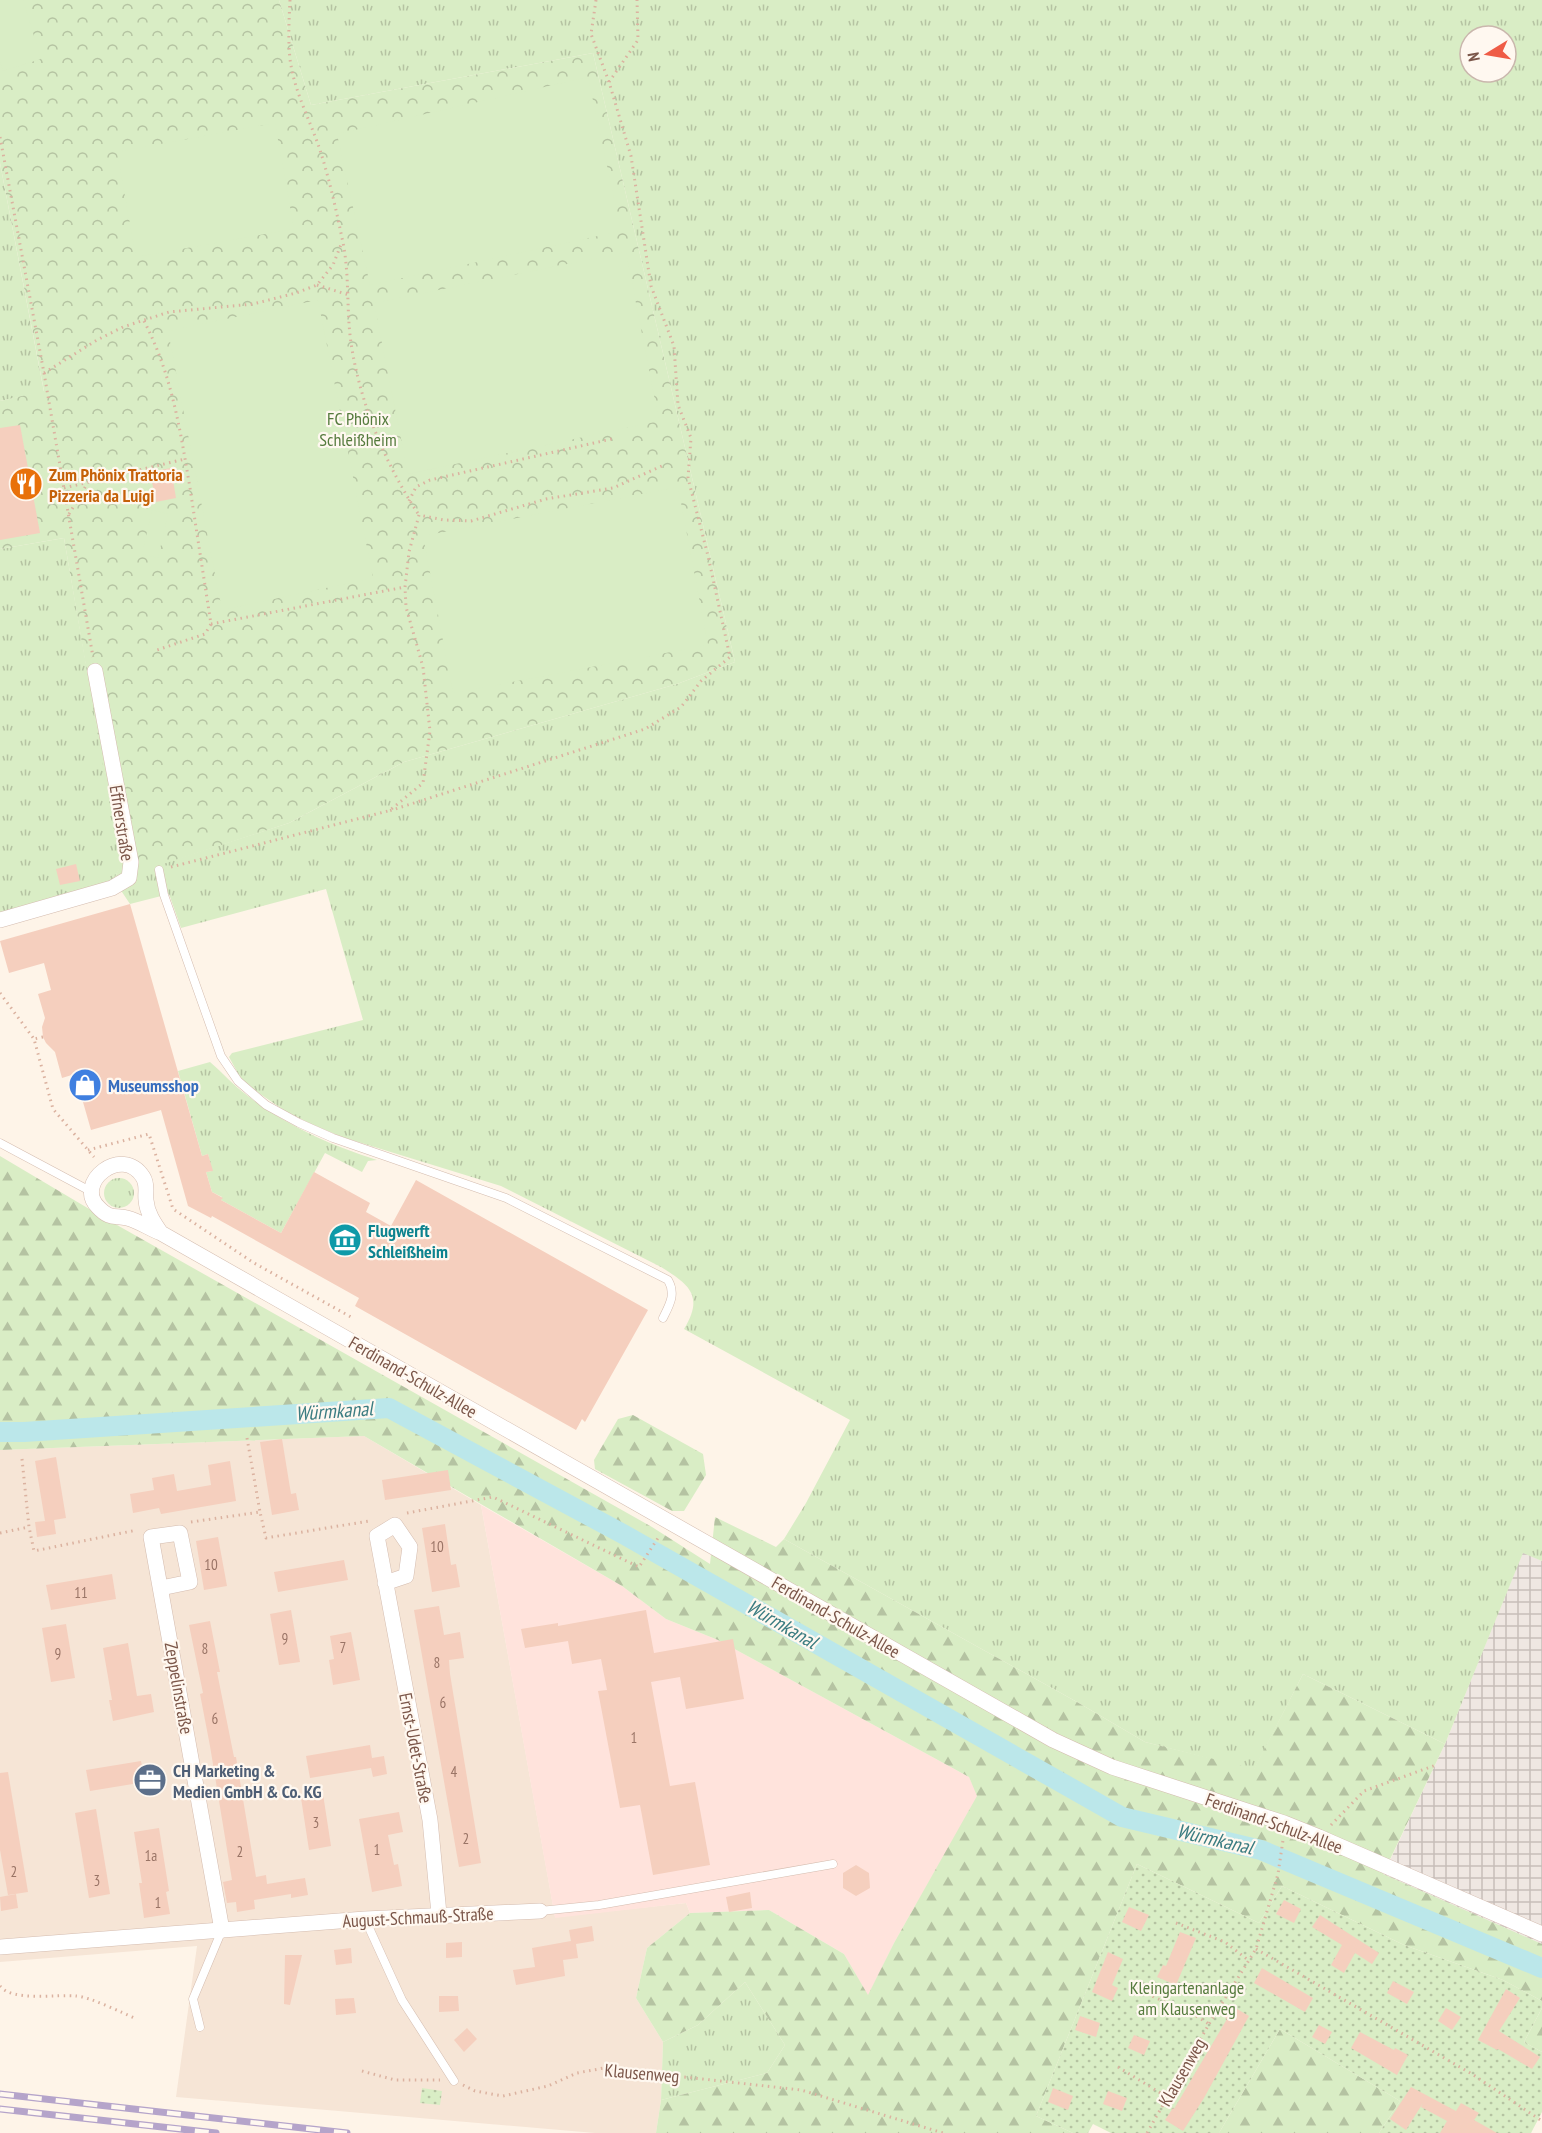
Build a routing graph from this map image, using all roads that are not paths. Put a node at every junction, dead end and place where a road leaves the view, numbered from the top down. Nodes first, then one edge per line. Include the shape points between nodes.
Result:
1 (95, 670) road end
2 (159, 870) road end
3 (0, 920) edge
4 (0, 1143) edge
5 (92, 1192) junction
6 (161, 1233) junction
7 (663, 1318) dead end
8 (386, 1583) dead end
9 (161, 1588) dead end
10 (833, 1864) dead end
11 (540, 1911) joint
12 (439, 1914) junction
13 (365, 1919) junction
14 (222, 1930) junction
15 (1542, 1934) edge
16 (0, 1947) edge
17 (200, 2027) dead end
18 (454, 2081) road end

1 - 3 street, Effnerstraße via 130,862 129,878 112,888
2 - 7 lane via 164,895 221,1056 238,1081 266,1105 298,1123 506,1198 668,1280 673,1296
4 - 5 lane
5 - 6 street, Ferdinand-Schulz-Allee via 96,1206 113,1218 126,1218
5 - 6 street via 96,1178 105,1168 121,1164 133,1167 143,1178 150,1216
6 - 15 street, Ferdinand-Schulz-Allee via 1053,1740 1112,1767 1284,1823
8 - 12 street, Ernst-Udet-Straße via 430,1820
9 - 14 street, Zeppelinstraße
10 - 11 lane, August-Schmauß-Straße via 599,1905
11 - 12 street, August-Schmauß-Straße
12 - 13 street, August-Schmauß-Straße
13 - 14 street, August-Schmauß-Straße
13 - 18 lane via 402,2000
14 - 16 street, August-Schmauß-Straße
14 - 17 lane via 193,1999

